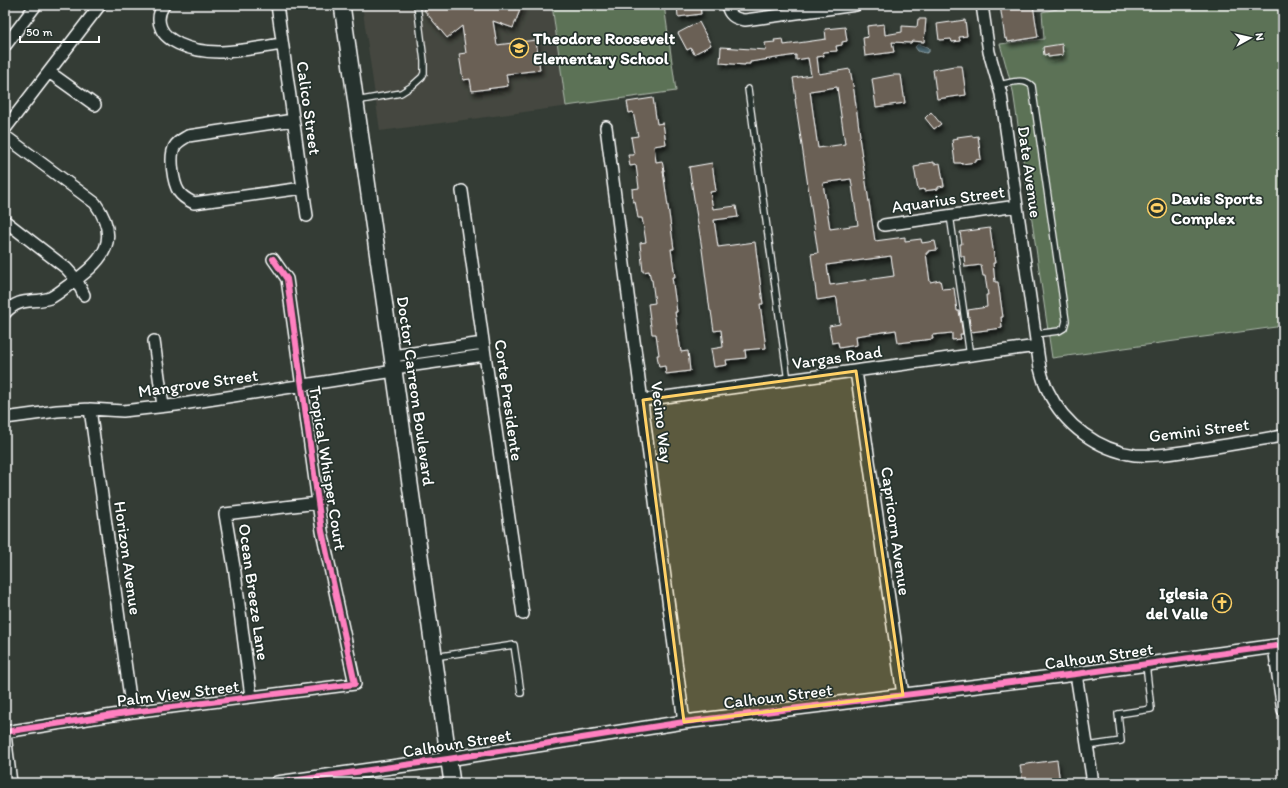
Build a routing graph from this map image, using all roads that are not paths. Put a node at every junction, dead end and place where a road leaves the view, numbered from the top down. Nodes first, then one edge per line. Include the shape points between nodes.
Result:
1 (36, 5) edge
2 (100, 5) edge
3 (164, 5) edge
4 (277, 5) edge
5 (342, 5) edge
6 (417, 5) edge
7 (854, 5) edge
8 (982, 5) edge
9 (729, 10) edge
10 (282, 44) junction
11 (5, 46) edge
12 (49, 72) junction
13 (998, 85) junction
14 (748, 89) dead end
15 (356, 101) junction
16 (95, 105) dead end
17 (293, 120) junction
18 (606, 127) dead end
19 (5, 129) edge
20 (5, 136) edge
21 (303, 188) junction
22 (462, 191) dead end
23 (1018, 206) junction
24 (950, 215) junction
25 (307, 216) dead end
26 (5, 221) edge
27 (884, 225) dead end
28 (273, 258) dead end
29 (76, 279) junction
30 (84, 295) dead end
31 (5, 313) edge
32 (1035, 334) junction
33 (154, 340) dead end
34 (483, 343) junction
35 (1037, 346) junction
36 (485, 355) junction
37 (970, 356) junction
38 (393, 365) junction
39 (856, 371) junction
40 (788, 381) junction
41 (302, 385) junction
42 (642, 400) junction
43 (163, 406) junction
44 (90, 409) junction
45 (5, 418) edge
46 (1283, 436) edge
47 (318, 503) junction
48 (523, 614) dead end
49 (1278, 646) edge
50 (434, 657) junction
51 (1146, 664) junction
52 (1076, 674) junction
53 (1281, 676) edge
54 (355, 684) joint
55 (521, 693) dead end
56 (903, 695) junction
57 (251, 697) junction
58 (1283, 710) edge
59 (132, 712) junction
60 (684, 722) junction
61 (5, 733) edge
62 (1087, 746) junction
63 (448, 759) junction
64 (11, 783) edge
65 (277, 783) edge
66 (452, 783) edge
67 (1092, 783) edge

1 - 11 street
2 - 12 street
3 - 10 street via 158,17 163,34 196,50 218,52
4 - 10 street, Calico Street
5 - 15 main road, Doctor Carreon Boulevard
6 - 15 lane via 424,61 422,77 401,92
7 - 9 street via 744,20 736,18
8 - 13 street, Date Avenue via 989,52
10 - 17 street, Calico Street
12 - 16 street
12 - 19 street
13 - 23 street, Date Avenue
13 - 32 lane via 1023,81 1029,82 1032,86 1066,321 1064,328 1059,331
14 - 40 lane
15 - 38 main road, Doctor Carreon Boulevard
17 - 21 street, Calico Street
17 - 21 street via 188,136 175,146 171,158 172,165 179,193 194,203
18 - 42 street, Vecino Way
20 - 29 street via 95,203 103,214 107,227 105,250 94,265
21 - 25 street, Calico Street
22 - 34 street, Corte Presidente
23 - 24 street, Aquarius Street
23 - 32 street, Date Avenue
24 - 27 street, Aquarius Street
24 - 37 lane
26 - 29 street via 66,268
28 - 41 street, Tropical Whisper Court via 287,279
29 - 30 street
29 - 31 street via 51,298 19,302
32 - 35 street, Date Avenue
33 - 43 street
34 - 36 street, Corte Presidente
34 - 38 street
35 - 37 street, Vargas Road
35 - 46 street, Gemini Street via 1040,368 1048,392 1060,411 1075,428 1116,450 1136,455 1166,454
36 - 38 street
36 - 48 street, Corte Presidente
37 - 39 street, Vargas Road
38 - 41 street, Mangrove Street
38 - 50 main road, Doctor Carreon Boulevard
39 - 40 street, Vargas Road
39 - 56 street, Capricorn Avenue
40 - 42 street, Vargas Road
41 - 43 street, Mangrove Street
41 - 47 street, Tropical Whisper Court
42 - 60 street, Vecino Way
43 - 44 street, Mangrove Street via 123,411
44 - 45 street, Mangrove Street
44 - 59 street, Horizon Avenue
47 - 54 street, Tropical Whisper Court
47 - 57 street, Ocean Breeze Lane via 225,514
49 - 51 street, Calhoun Street
49 - 53 street
50 - 55 lane via 514,645
50 - 63 main road, Doctor Carreon Boulevard
51 - 52 street, Calhoun Street
51 - 62 lane via 1150,709 1118,714 1121,741
52 - 56 street, Calhoun Street
52 - 62 street
53 - 58 street
54 - 57 street, Palm View Street
56 - 60 street, Calhoun Street
57 - 59 street, Palm View Street
59 - 61 street, Palm View Street
60 - 63 street, Calhoun Street
61 - 64 street
62 - 67 street
63 - 65 street, Calhoun Street
63 - 66 main road, Doctor Carreon Boulevard

